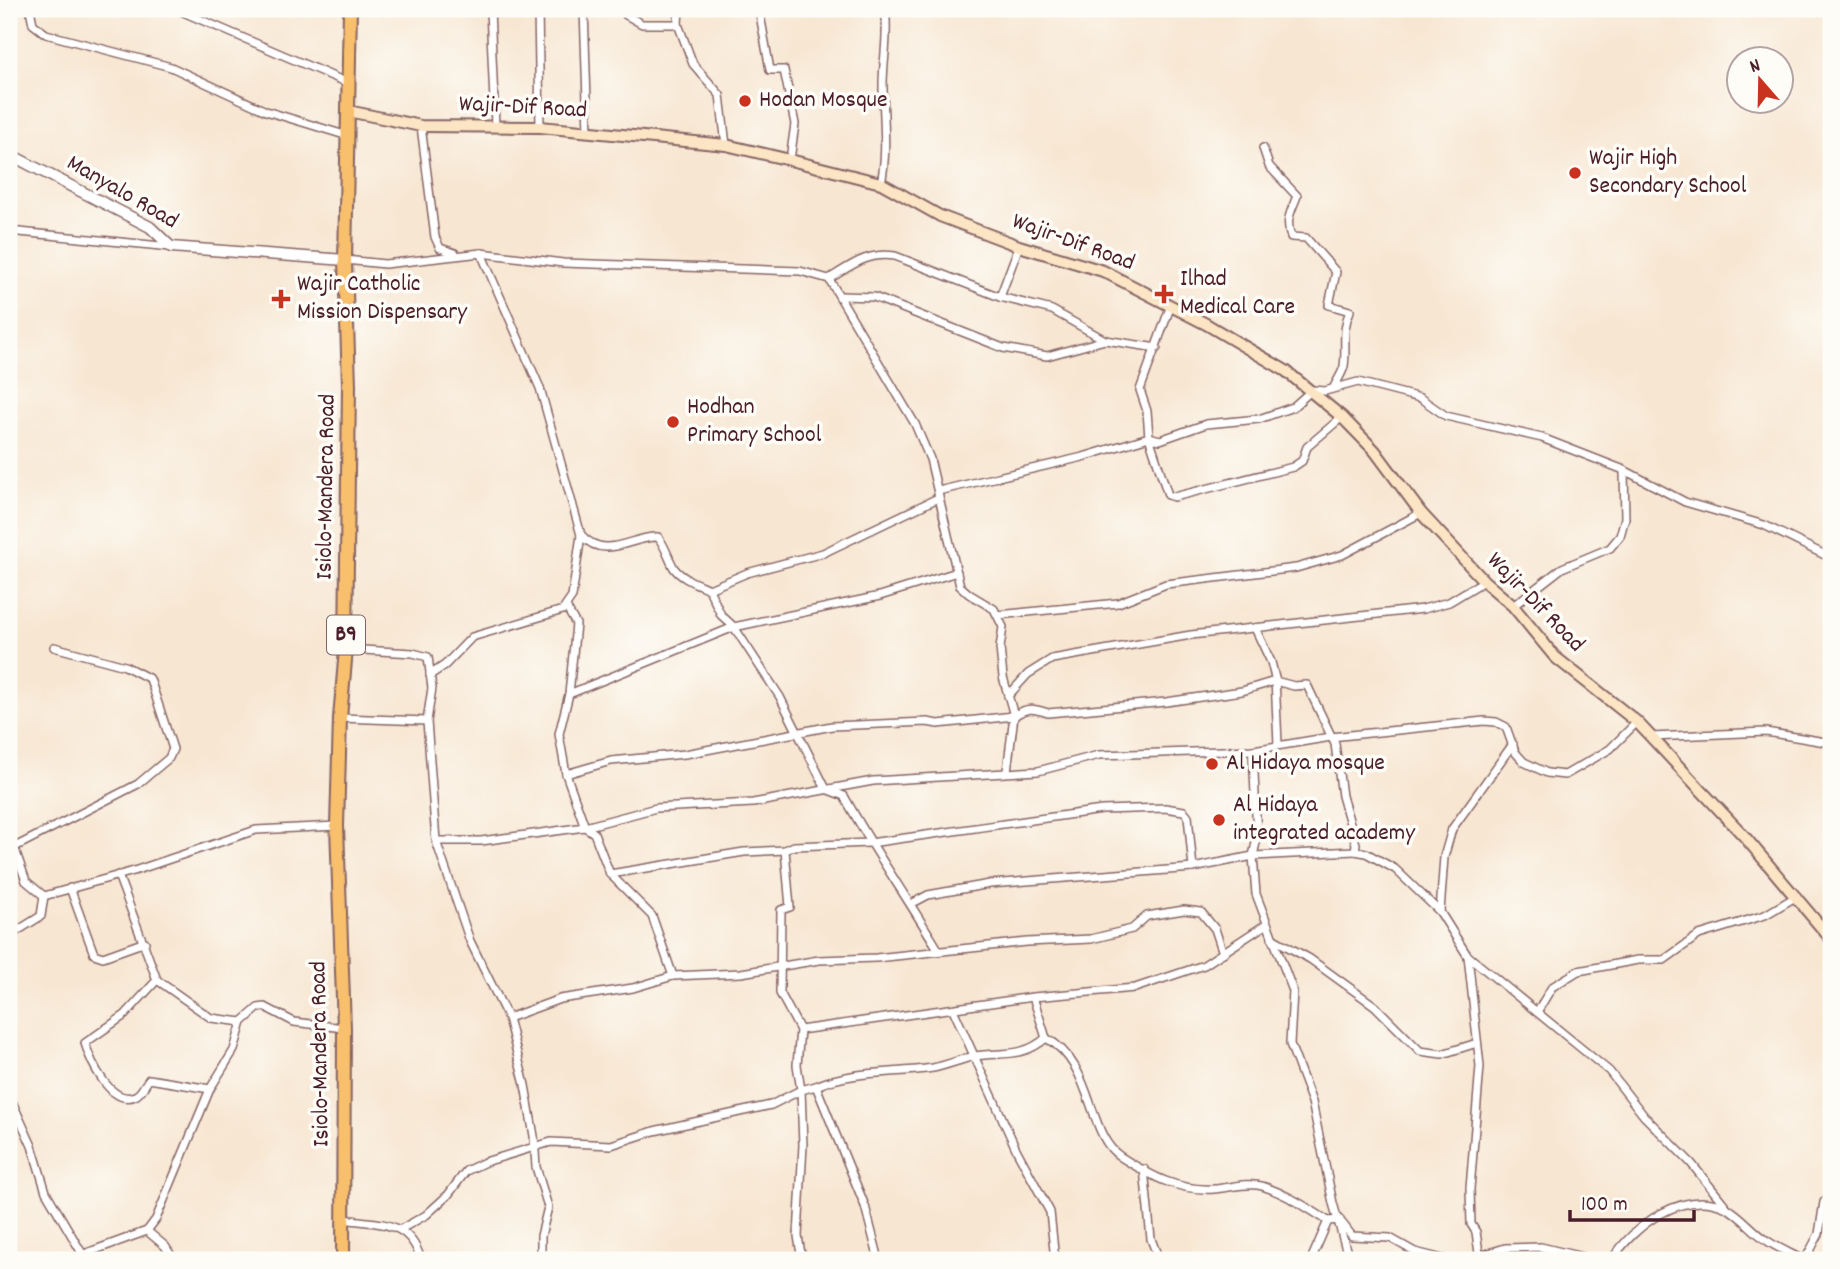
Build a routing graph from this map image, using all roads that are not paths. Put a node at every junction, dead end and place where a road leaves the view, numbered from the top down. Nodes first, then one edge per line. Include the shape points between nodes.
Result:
1 (30, 9) edge
2 (176, 9) edge
3 (350, 9) edge
4 (490, 9) edge
5 (538, 9) edge
6 (584, 9) edge
7 (626, 9) edge
8 (679, 9) edge
9 (759, 9) edge
10 (885, 9) edge
11 (678, 24) junction
12 (348, 83) junction
13 (348, 111) junction
14 (495, 125) junction
15 (421, 126) junction
16 (540, 127) junction
17 (588, 132) junction
18 (348, 136) junction
19 (726, 145) junction
20 (1263, 148) dead end
21 (9, 154) edge
22 (790, 160) junction
23 (881, 184) junction
24 (9, 231) edge
25 (1019, 246) junction
26 (172, 247) junction
27 (481, 253) junction
28 (455, 254) junction
29 (345, 260) junction
30 (829, 279) junction
31 (842, 296) junction
32 (1000, 297) junction
33 (1171, 305) junction
34 (1105, 340) junction
35 (1157, 348) junction
36 (1334, 387) junction
37 (1312, 390) junction
38 (1342, 417) junction
39 (1149, 437) junction
40 (1624, 470) junction
41 (938, 494) junction
42 (1422, 513) junction
43 (581, 535) junction
44 (1831, 558) edge
45 (957, 572) junction
46 (1484, 581) junction
47 (709, 589) junction
48 (566, 607) junction
49 (1513, 607) junction
50 (998, 615) junction
51 (734, 627) junction
52 (1255, 628) junction
53 (54, 647) dead end
54 (346, 649) junction
55 (430, 675) junction
56 (1275, 681) junction
57 (569, 694) junction
58 (1008, 696) junction
59 (1014, 716) junction
60 (340, 718) junction
61 (427, 721) junction
62 (1637, 722) junction
63 (797, 732) junction
64 (1331, 737) junction
65 (1650, 737) junction
66 (1831, 743) edge
67 (1278, 744) junction
68 (1513, 744) junction
69 (1253, 750) junction
70 (1007, 771) junction
71 (566, 774) junction
72 (826, 789) junction
73 (337, 826) junction
74 (585, 827) junction
75 (436, 841) junction
76 (870, 843) junction
77 (11, 848) edge
78 (785, 850) junction
79 (1355, 851) junction
80 (1253, 856) junction
81 (1193, 868) junction
82 (610, 874) junction
83 (118, 875) junction
84 (70, 888) junction
85 (44, 896) junction
86 (1797, 897) junction
87 (911, 904) junction
88 (1440, 912) junction
89 (1265, 925) junction
90 (9, 936) edge
91 (1271, 938) junction
92 (1831, 939) edge
93 (145, 942) junction
94 (939, 951) junction
95 (1223, 953) junction
96 (1467, 955) junction
97 (782, 968) junction
98 (673, 976) junction
99 (157, 980) junction
100 (1033, 997) junction
101 (953, 1009) junction
102 (1537, 1012) junction
103 (508, 1018) junction
104 (242, 1022) junction
105 (344, 1028) junction
106 (800, 1030) junction
107 (1046, 1038) junction
108 (1477, 1043) junction
109 (975, 1056) junction
110 (816, 1086) junction
111 (210, 1089) junction
112 (801, 1090) junction
113 (9, 1095) edge
114 (533, 1145) junction
115 (1144, 1169) junction
116 (1831, 1195) edge
117 (1728, 1209) junction
118 (344, 1219) junction
119 (1340, 1220) junction
120 (1328, 1221) junction
121 (401, 1229) junction
122 (147, 1231) junction
123 (85, 1257) edge
124 (174, 1260) edge
125 (343, 1260) edge
126 (421, 1260) edge
127 (541, 1260) edge
128 (802, 1260) edge
129 (879, 1260) edge
130 (1055, 1260) edge
131 (1159, 1260) edge
132 (1311, 1260) edge
133 (1349, 1260) edge
134 (1447, 1260) edge
135 (1481, 1260) edge
136 (1595, 1260) edge
137 (1612, 1260) edge
138 (1804, 1260) edge

1 - 18 street via 33,24 46,34 171,67 267,111
2 - 12 street
3 - 12 highway, Isiolo-Mandera Road / B9
4 - 14 street
5 - 16 street
6 - 17 street
7 - 11 street via 626,15 642,24
8 - 11 street
9 - 22 street via 770,70 784,70 795,124
10 - 23 street via 886,163
11 - 19 street via 693,64 720,95
12 - 13 highway, Isiolo-Mandera Road / B9
13 - 15 main road, Wajir-Dif Road
13 - 18 highway, Isiolo-Mandera Road / B9
14 - 15 main road, Wajir-Dif Road
14 - 16 main road, Wajir-Dif Road
15 - 28 street via 435,237 440,247
16 - 17 main road, Wajir-Dif Road
17 - 19 main road, Wajir-Dif Road
18 - 29 highway, Isiolo-Mandera Road / B9
19 - 22 main road, Wajir-Dif Road
20 - 36 street via 1269,166 1297,196 1287,225 1291,237 1306,238 1326,259 1336,272 1329,305 1350,311 1342,330 1344,366
21 - 26 street, Manyalo Road via 150,227
22 - 23 main road, Wajir-Dif Road
23 - 25 main road, Wajir-Dif Road via 940,216
24 - 26 street
25 - 32 street
25 - 33 main road, Wajir-Dif Road via 1103,271
26 - 29 street, Manyalo Road
27 - 28 street
27 - 30 street via 564,263 800,271
27 - 43 street via 540,388
28 - 29 street via 385,264
29 - 54 highway, Isiolo-Mandera Road / B9 via 349,385
30 - 31 street
30 - 32 street via 866,256 878,254 895,256
31 - 34 street via 874,298 1003,348 1047,356
31 - 41 street via 915,424
32 - 34 street via 1052,310
33 - 35 street
33 - 37 main road, Wajir-Dif Road via 1255,351
34 - 35 street
35 - 39 street via 1140,390
36 - 37 street
36 - 40 street via 1358,382 1420,398 1446,416 1542,438
37 - 38 main road, Wajir-Dif Road
37 - 39 street via 1293,407 1259,419 1206,424 1160,440
38 - 39 street via 1307,447 1302,461 1293,467 1174,497 1168,495
38 - 42 main road, Wajir-Dif Road
39 - 41 street
40 - 44 street via 1685,502 1764,526
40 - 49 street via 1625,519 1620,536 1609,548 1562,568
41 - 45 street
41 - 47 street via 824,553 747,573
42 - 46 main road, Wajir-Dif Road
42 - 50 street via 1342,555 1296,568 1166,584 1118,603
43 - 47 street via 613,547 629,546 646,536 658,537 674,568
43 - 48 street via 572,597
45 - 50 street via 960,586
45 - 51 street via 880,596
46 - 49 main road, Wajir-Dif Road
46 - 52 street via 1449,603 1423,609
47 - 51 street
48 - 55 street via 472,637
48 - 57 street via 576,624
49 - 62 main road, Wajir-Dif Road via 1555,657
50 - 58 street
51 - 57 street
51 - 63 street
52 - 56 street
52 - 58 street via 1052,659 1028,674
53 - 77 street via 125,666 150,680 173,749 138,785
54 - 55 street via 428,657
54 - 60 highway, Isiolo-Mandera Road / B9
55 - 61 street
56 - 59 street via 1242,691 1166,702 1048,713 1033,708
56 - 64 street via 1307,685
56 - 67 street
57 - 71 street via 559,734
58 - 59 street
59 - 63 street
59 - 70 street
60 - 61 street
60 - 73 highway, Isiolo-Mandera Road / B9
61 - 75 street
62 - 65 main road, Wajir-Dif Road
62 - 68 street via 1610,749 1565,775 1547,773 1524,762
63 - 71 street via 685,754 611,761
63 - 72 street
64 - 67 street
64 - 68 street via 1496,722 1506,727
64 - 79 street
65 - 66 street via 1766,732
65 - 86 main road, Wajir-Dif Road
67 - 69 street
68 - 88 street via 1452,829 1444,857
69 - 70 street via 1099,755 1038,771
69 - 80 street via 1257,838
70 - 72 street
71 - 74 street
72 - 74 street via 753,803 656,808
72 - 76 street via 844,796
73 - 83 street via 256,830
73 - 105 highway, Isiolo-Mandera Road / B9
74 - 75 street via 481,841
74 - 82 street via 594,833
75 - 103 street via 470,941
76 - 78 street
76 - 81 street via 1102,810 1165,808 1188,816
76 - 87 street
77 - 85 street via 26,881
78 - 82 street via 744,852
78 - 97 street via 790,907 781,910
79 - 80 street
79 - 88 street via 1395,869
80 - 81 street
80 - 89 street via 1256,894
81 - 87 street via 990,884 928,895
82 - 98 street via 652,916
83 - 84 street
83 - 93 street
84 - 85 street
84 - 93 street via 94,954 103,957
85 - 90 street via 41,916
86 - 92 main road, Wajir-Dif Road
86 - 102 street via 1765,915 1699,934 1664,960 1578,971 1552,987
87 - 94 street
88 - 96 street
89 - 91 street
89 - 95 street
91 - 108 street via 1310,959 1375,1006 1420,1051 1442,1055
91 - 119 street via 1293,991 1290,1044 1312,1102
93 - 99 street
94 - 95 street via 1091,939 1132,929 1147,916 1184,910 1200,912 1215,929
94 - 97 street via 819,960
95 - 100 street via 1204,965 1135,988
96 - 102 street
96 - 108 street
97 - 98 street
97 - 106 street via 780,993
98 - 103 street via 633,988 560,999
99 - 104 street via 211,1018
99 - 111 street via 125,1015 85,1043 95,1068 114,1092 131,1098 139,1095 149,1079
100 - 101 street
100 - 107 street
101 - 106 street
101 - 109 street
102 - 117 street via 1609,1071
103 - 114 street via 525,1085
104 - 105 street via 265,1007 294,1022
104 - 111 street via 234,1050
105 - 118 highway, Isiolo-Mandera Road / B9
106 - 112 street via 797,1065
107 - 109 street via 1017,1055
107 - 115 street via 1074,1061 1113,1150
108 - 135 street via 1480,1066 1469,1189 1471,1224
109 - 110 street via 932,1068 888,1069
109 - 130 street via 1050,1212
110 - 112 street
110 - 129 street via 865,1206
111 - 122 street via 161,1209
112 - 114 street via 771,1105 654,1131 611,1146
112 - 128 street via 798,1236
113 - 123 street via 46,1192
114 - 121 street via 466,1171 448,1195
114 - 127 street via 548,1207
115 - 120 street via 1163,1182 1189,1189 1260,1185
115 - 131 street via 1151,1239
116 - 138 street via 1824,1202 1819,1234
117 - 137 street via 1694,1202 1674,1207 1633,1234
117 - 138 street via 1769,1242
118 - 121 street
118 - 125 highway, Isiolo-Mandera Road / B9
119 - 120 street
119 - 133 street
119 - 134 street via 1352,1236 1390,1238 1415,1252
120 - 132 street
121 - 126 street via 411,1236
122 - 123 street
122 - 124 street
135 - 136 street via 1486,1254 1523,1246 1562,1250

